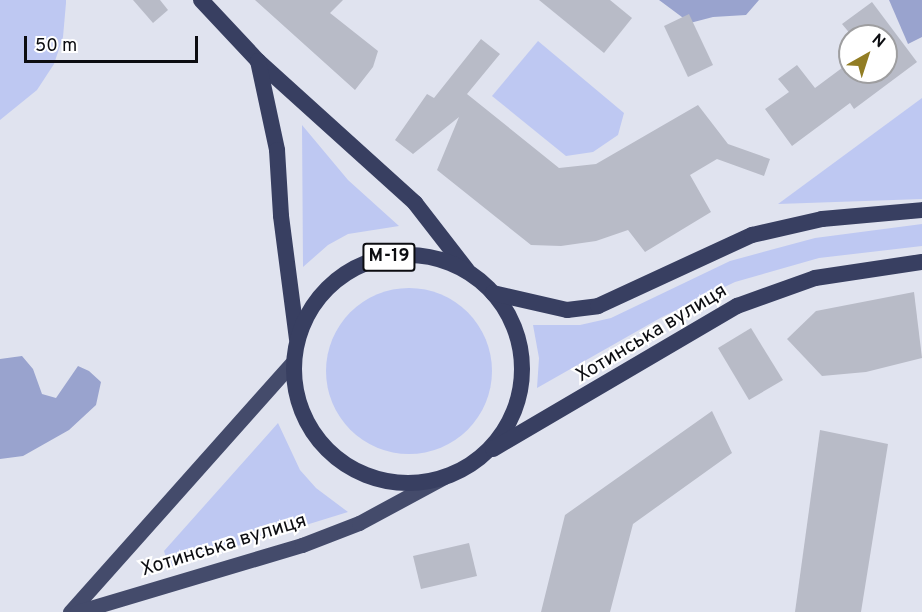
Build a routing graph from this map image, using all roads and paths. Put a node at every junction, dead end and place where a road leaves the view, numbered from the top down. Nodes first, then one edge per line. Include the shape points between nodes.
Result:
1 (201, 0) edge
2 (258, 61) junction
3 (922, 210) edge
4 (922, 262) edge
5 (469, 273) junction
6 (493, 293) junction
7 (297, 341) junction
8 (294, 361) junction
9 (484, 453) junction
10 (444, 477) junction
11 (70, 612) edge
12 (77, 612) edge

1 - 2 highway, М-19
2 - 5 highway, М-19 via 415,203
2 - 7 highway, М-19 via 277,150 280,216
3 - 6 highway, М-19 via 822,219 752,235 598,306 567,310
4 - 9 highway, Хотинська вулиця / М-19 via 816,278 737,306 568,408
5 - 6 highway, М-19
5 - 7 highway, М-19 via 433,258 414,255 394,256 356,267 319,298
6 - 9 highway, М-19 via 511,320 522,367 512,414
7 - 8 highway, М-19
8 - 10 highway, М-19 via 297,395 310,427 345,464 392,482
8 - 11 main road, Хотинська вулиця
9 - 10 highway, М-19
10 - 12 main road, Хотинська вулиця via 359,523 302,545

